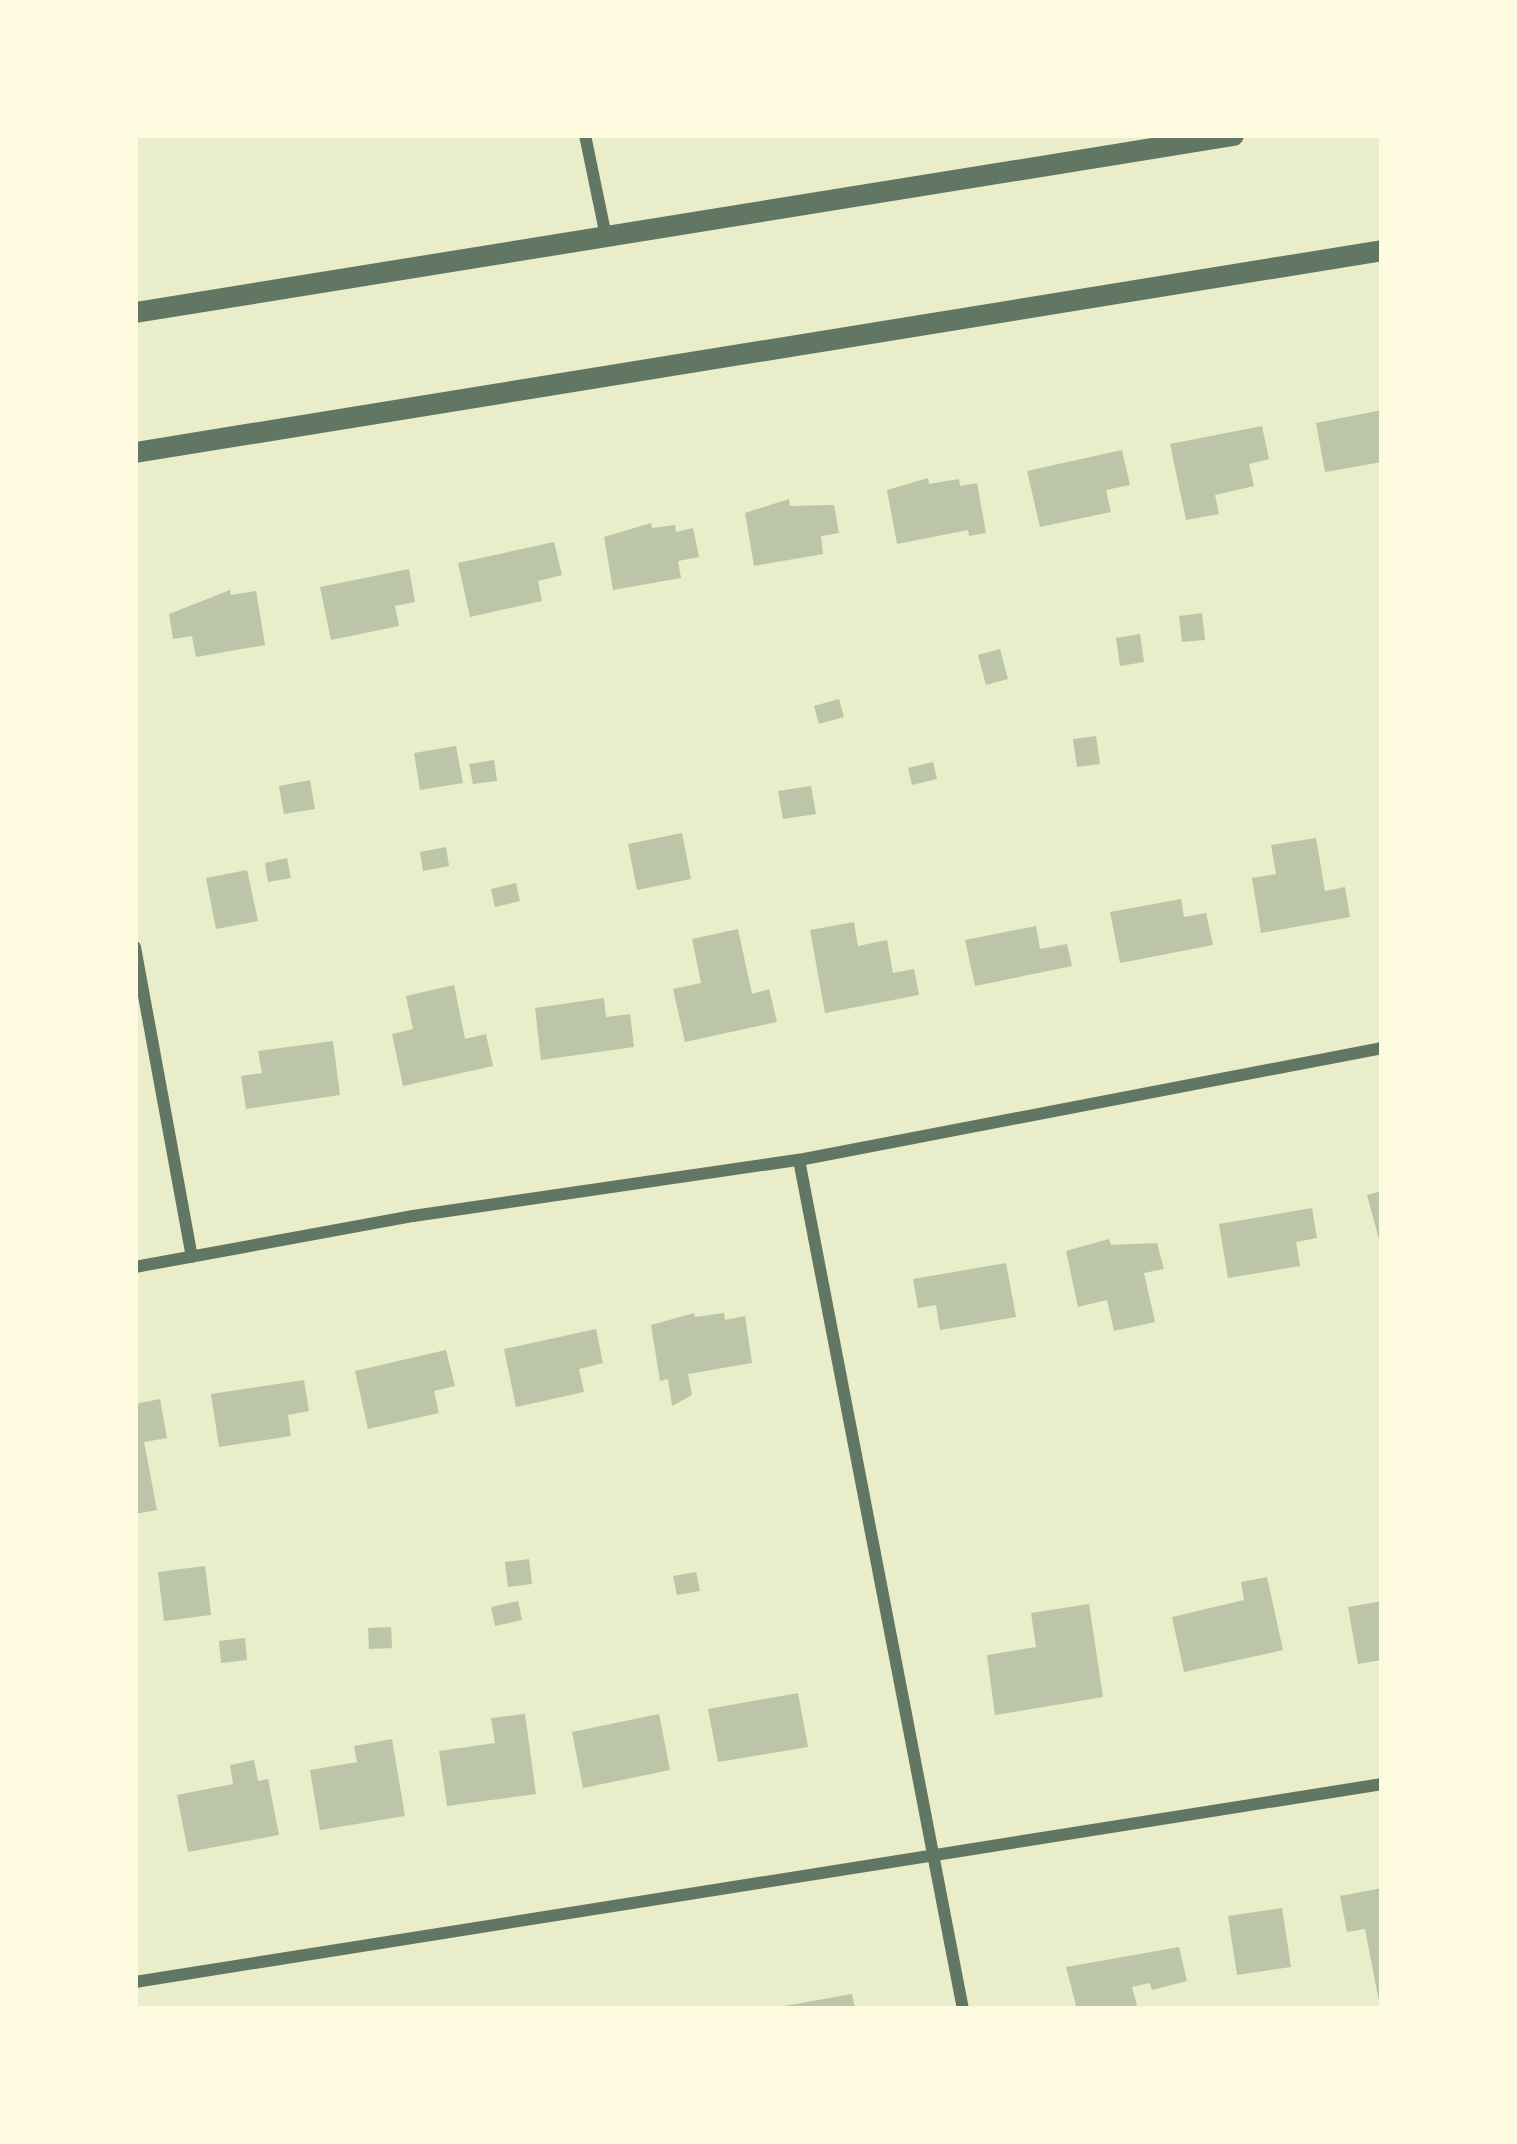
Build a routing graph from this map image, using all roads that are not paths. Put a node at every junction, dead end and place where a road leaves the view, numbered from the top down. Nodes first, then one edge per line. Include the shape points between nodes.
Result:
1 (585, 135) edge
2 (1233, 135) edge
3 (605, 236) junction
4 (1382, 250) edge
5 (135, 312) edge
6 (135, 452) edge
7 (135, 946) edge
8 (1382, 1048) edge
9 (799, 1160) junction
10 (192, 1257) junction
11 (135, 1267) edge
12 (1382, 1784) edge
13 (934, 1856) junction
14 (135, 1982) edge
15 (963, 2009) edge

1 - 3 street
2 - 3 street
3 - 5 street
4 - 6 street
7 - 10 street
8 - 9 street
9 - 10 street
9 - 13 street
10 - 11 street
12 - 13 street
13 - 14 street
13 - 15 street

